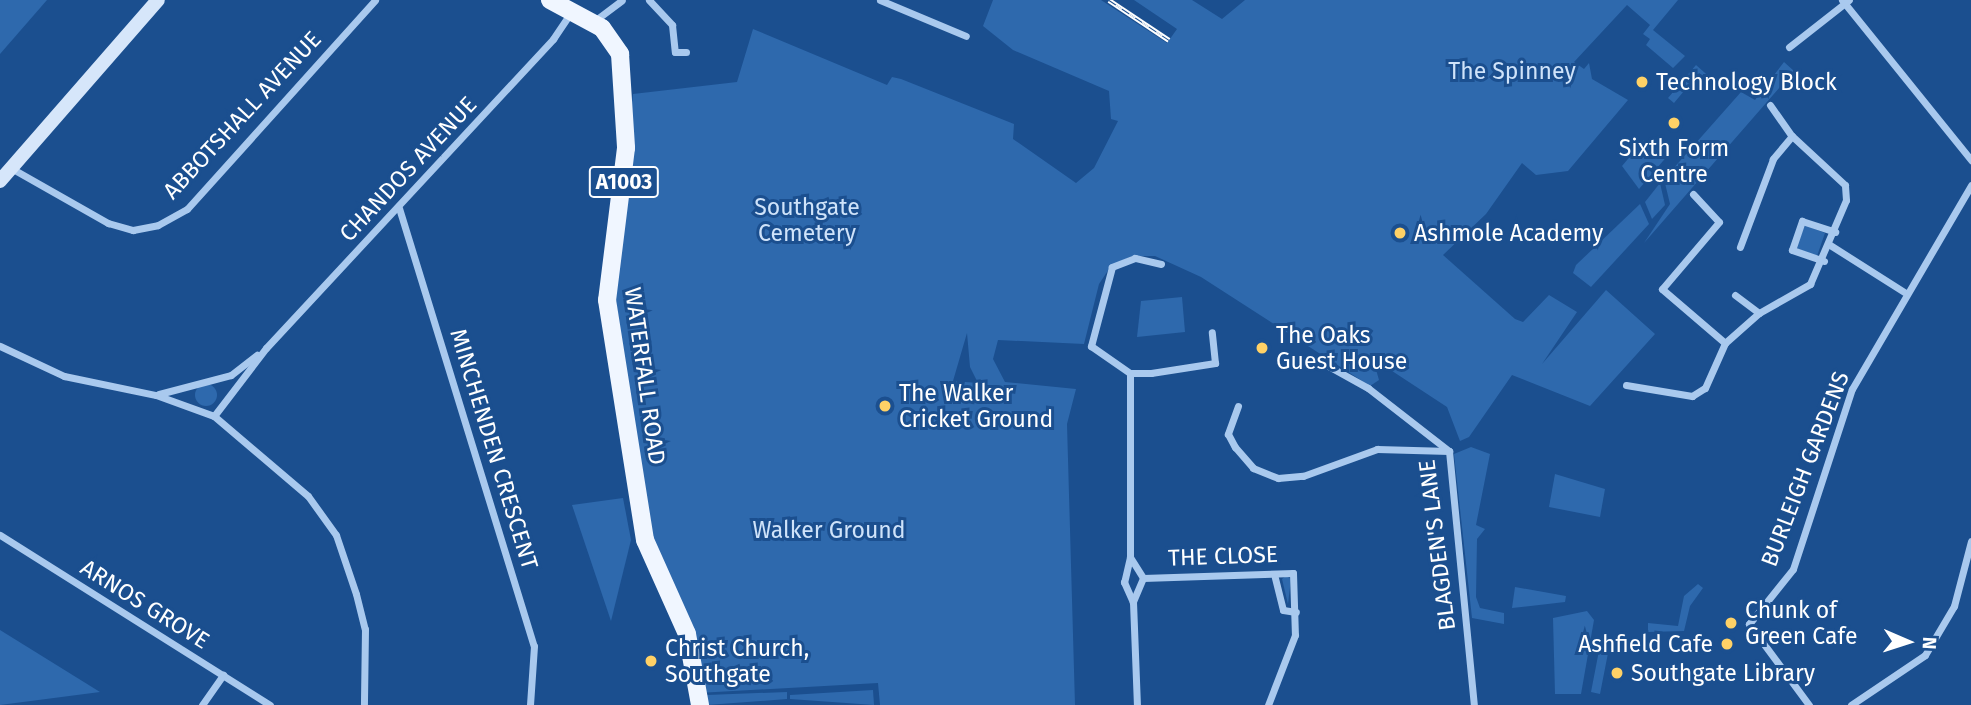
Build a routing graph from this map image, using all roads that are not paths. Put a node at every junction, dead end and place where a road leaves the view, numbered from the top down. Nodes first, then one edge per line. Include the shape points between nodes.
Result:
1 (158, 0) edge
2 (375, 0) edge
3 (550, 0) edge
4 (622, 0) edge
5 (649, 0) edge
6 (880, 0) edge
7 (1846, 1) edge
8 (572, 11) junction
9 (593, 22) junction
10 (966, 36) dead end
11 (1789, 47) dead end
12 (687, 52) dead end
13 (1770, 105) dead end
14 (1792, 136) junction
15 (1971, 160) edge
16 (11, 168) junction
17 (0, 181) edge
18 (1971, 185) edge
19 (1693, 194) dead end
20 (399, 208) junction
21 (1835, 232) junction
22 (1830, 245) junction
23 (1740, 247) dead end
24 (1824, 261) junction
25 (1161, 264) dead end
26 (1904, 292) junction
27 (1735, 295) dead end
28 (1759, 313) junction
29 (1212, 332) dead end
30 (1725, 343) junction
31 (0, 346) edge
32 (266, 348) junction
33 (1321, 362) dead end
34 (1130, 373) junction
35 (1626, 385) dead end
36 (156, 395) junction
37 (1238, 406) dead end
38 (214, 416) junction
39 (1449, 451) junction
40 (0, 535) edge
41 (1971, 541) edge
42 (1130, 557) junction
43 (1274, 574) junction
44 (1143, 578) junction
45 (1133, 602) junction
46 (1296, 612) junction
47 (223, 675) junction
48 (202, 705) edge
49 (270, 705) edge
50 (364, 705) edge
51 (530, 705) edge
52 (700, 705) edge
53 (1137, 705) edge
54 (1268, 705) edge
55 (1474, 705) edge
56 (1809, 705) edge
57 (1851, 705) edge

1 - 16 street
2 - 16 street, ABBOTSHALL AVENUE via 187,209 158,225 134,230 108,223
3 - 8 main road, WATERFALL ROAD / A1003
4 - 9 street
5 - 12 street via 672,25 675,52
6 - 10 street
7 - 11 street
7 - 15 street
8 - 9 main road, WATERFALL ROAD / A1003
8 - 20 street, CHANDOS AVENUE
9 - 52 main road, WATERFALL ROAD / A1003 via 620,54 627,102 623,193 606,286 639,510 695,662
13 - 14 street
14 - 21 street via 1845,185
14 - 23 street via 1773,159
16 - 17 street
18 - 26 street, BURLEIGH GARDENS
19 - 30 street via 1719,222 1662,289
20 - 32 street, CHANDOS AVENUE
20 - 51 street, MINCHENDEN CRESCENT via 534,646
21 - 22 street
21 - 24 street via 1802,221 1792,250
22 - 24 street
22 - 26 street
24 - 28 street via 1801,293
25 - 34 street via 1135,258 1112,267 1103,284 1091,346
26 - 56 street, BURLEIGH GARDENS via 1839,418 1793,569 1753,618 1749,631
27 - 28 street
28 - 30 street
29 - 34 street via 1215,363
30 - 35 street via 1705,388 1692,396
31 - 36 street via 73,379
32 - 36 street, CHANDOS AVENUE via 231,375
32 - 38 street, CHANDOS AVENUE
33 - 39 street, BLAGDEN'S LANE via 1368,388
34 - 42 street
36 - 38 street
37 - 39 street via 1228,434 1235,447 1253,468 1278,478 1303,476 1377,449
38 - 50 street via 308,496 337,535 365,629
39 - 55 street, BLAGDEN'S LANE
40 - 47 street, ARNOS GROVE
41 - 57 street via 1954,606 1925,655
42 - 44 street
42 - 45 street via 1124,582
43 - 44 street, THE CLOSE
43 - 46 street via 1283,610
43 - 46 street, THE CLOSE via 1293,573
44 - 45 street
45 - 53 street
46 - 54 street, THE CLOSE via 1291,652
47 - 48 street
47 - 49 street, ARNOS GROVE

